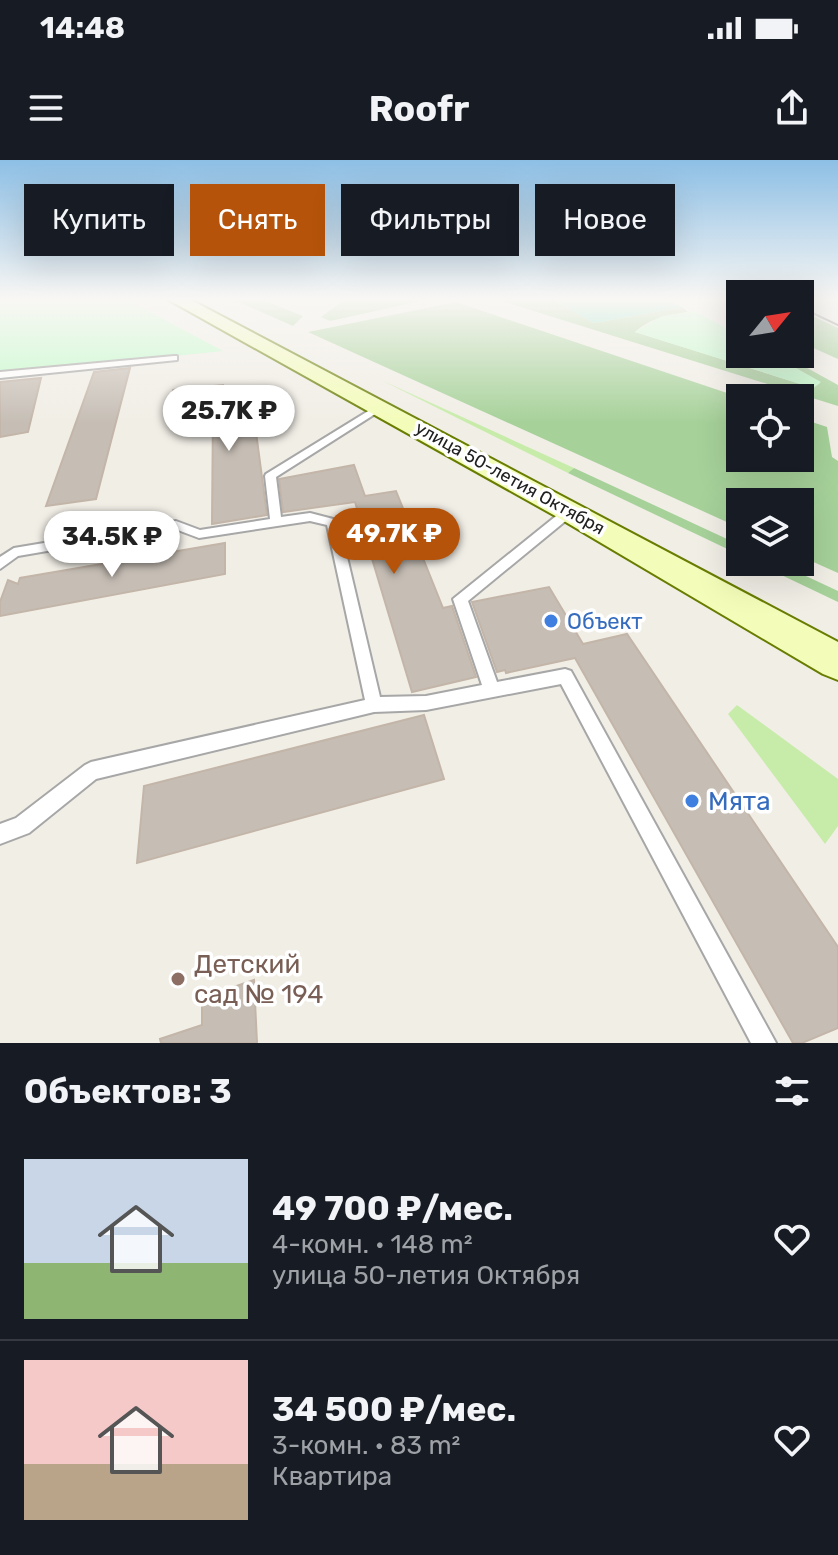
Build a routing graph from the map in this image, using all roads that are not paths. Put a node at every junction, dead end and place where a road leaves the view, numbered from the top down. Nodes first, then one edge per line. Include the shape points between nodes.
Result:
1 (256, 341) edge
2 (174, 358) dead end
3 (0, 375) edge
4 (381, 407) junction
5 (570, 511) junction
6 (276, 522) junction
7 (617, 537) junction
8 (0, 564) edge
9 (838, 643) edge
10 (838, 662) edge
11 (492, 691) junction
12 (374, 705) junction
13 (0, 834) edge
14 (764, 1043) edge

1 - 4 main road, улица 50-летия Октября
2 - 3 lane
4 - 5 main road, улица 50-летия Октября
4 - 6 lane via 270,476
5 - 7 main road, улица 50-летия Октября
5 - 11 lane via 460,599
6 - 8 lane via 199,534 176,525 14,552
6 - 12 lane via 310,517 333,523
7 - 9 main road
7 - 10 main road, улица 50-летия Октября
11 - 12 lane via 426,703
11 - 14 lane via 565,676
12 - 13 lane via 91,771 22,826

